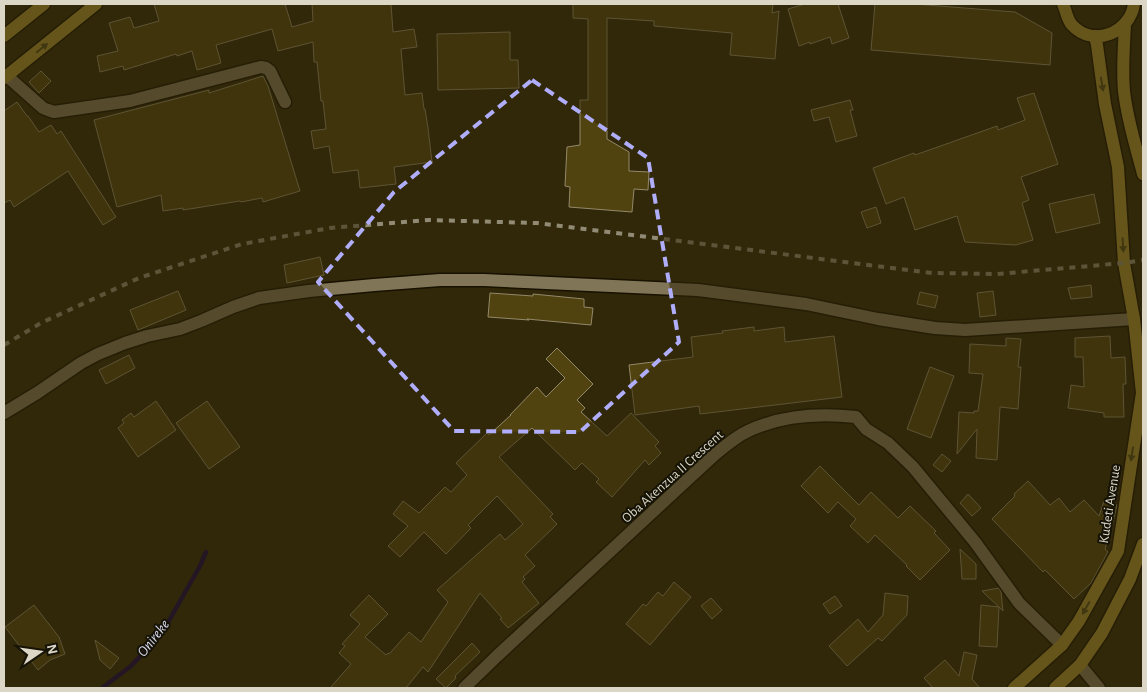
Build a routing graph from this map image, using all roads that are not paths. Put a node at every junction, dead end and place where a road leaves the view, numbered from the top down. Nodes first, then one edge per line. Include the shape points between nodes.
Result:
1 (44, 4) edge
2 (96, 4) edge
3 (1063, 4) edge
4 (1134, 4) edge
5 (1125, 24) junction
6 (4, 36) edge
7 (1095, 36) junction
8 (5, 77) edge
9 (285, 102) dead end
10 (1143, 174) edge
11 (1134, 319) junction
12 (4, 414) edge
13 (1143, 544) edge
14 (1062, 645) junction
15 (1080, 665) junction
16 (464, 688) edge
17 (1014, 688) edge
18 (1055, 688) edge
19 (1099, 688) edge

1 - 6 main road
8 -> 2 main road
3 - 7 main road via 1070,23 1084,34
4 - 5 main road
5 - 7 main road via 1106,36
5 - 10 main road via 1124,90
7 -> 11 main road, Kudeti Avenue via 1118,167 1124,263
8 - 9 street via 43,108 54,112 130,101 261,67 270,71
11 - 12 street via 965,330 698,290 440,280 309,290 259,298 180,329 125,343 81,363
11 -> 14 main road, Kudeti Avenue via 1142,393 1118,551
13 - 15 main road via 1102,633
14 - 16 street, Oba Akenzua II Crescent via 1019,603 975,542 913,467 888,444 866,429 856,417 807,415 747,431 713,456
14 - 17 main road, Kudeti Avenue
15 - 18 main road
15 - 19 street

